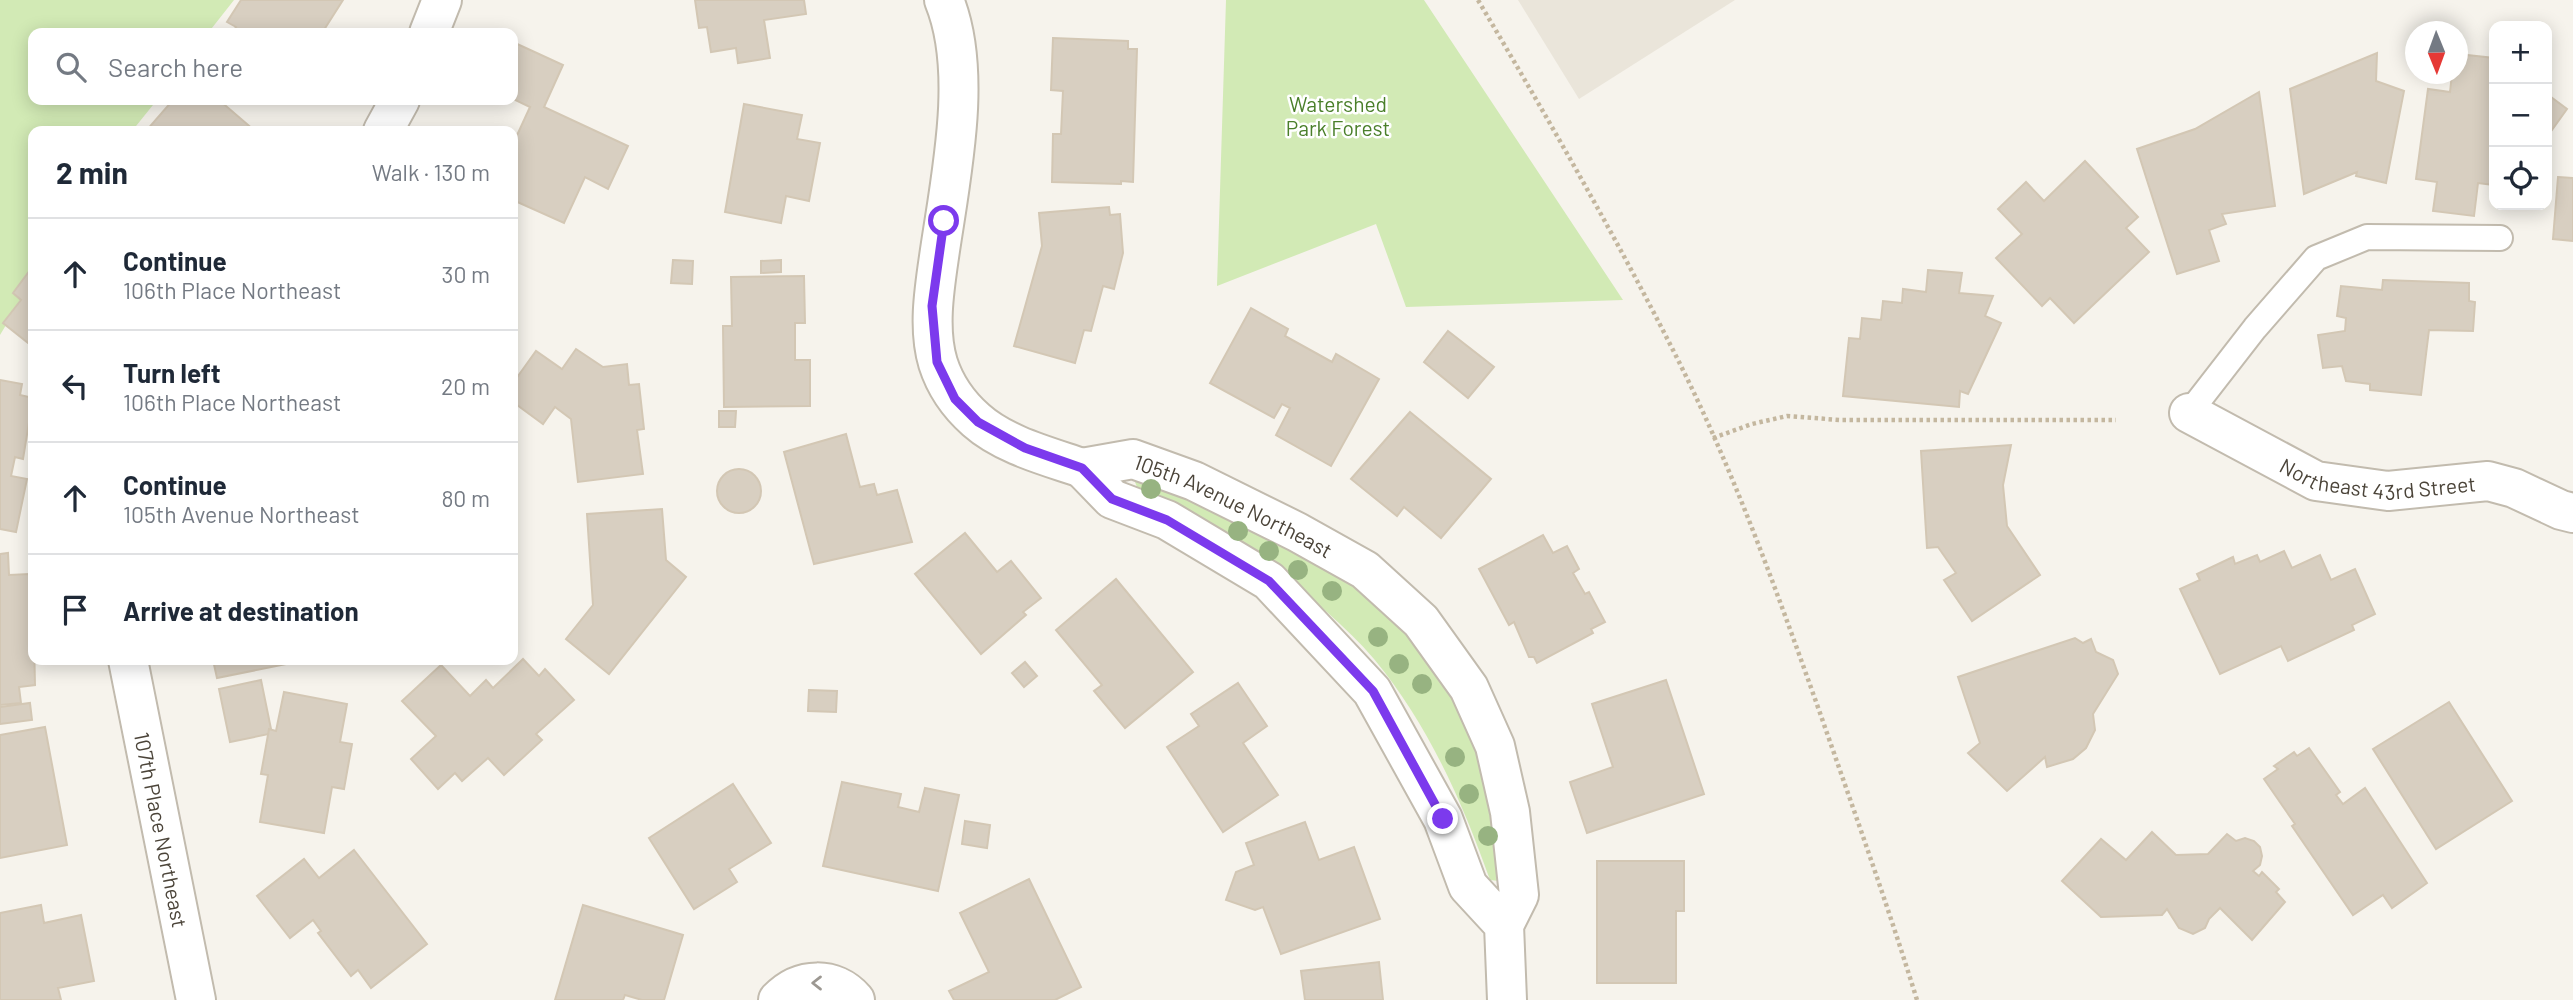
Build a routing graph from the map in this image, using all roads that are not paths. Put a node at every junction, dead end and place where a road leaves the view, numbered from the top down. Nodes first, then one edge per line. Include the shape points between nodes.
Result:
1 (442, 0) edge
2 (944, 0) edge
3 (431, 28) edge
4 (397, 105) edge
5 (386, 126) edge
6 (2500, 238) dead end
7 (2189, 413) joint
8 (1082, 468) junction
9 (2573, 513) edge
10 (129, 665) edge
11 (1504, 925) junction
12 (196, 1000) edge
13 (778, 1000) edge
14 (855, 1000) edge
15 (1507, 1000) edge

1 - 3 street
2 - 8 street via 954,24 959,117 932,306 937,362 955,399 978,422 1025,448
4 - 5 street
6 - 7 lane via 2367,237 2316,258
7 - 9 street, Northeast 43rd Street via 2316,481 2388,491 2488,481
8 - 11 street, 105th Avenue Northeast via 1112,499 1167,520 1269,581 1373,691 1443,819 1468,886
8 - 11 street, 105th Avenue Northeast via 1133,459 1194,481 1365,570 1421,621 1469,688 1495,746 1518,872 1519,895
10 - 12 street, 107th Place Northeast
11 - 15 street, 105th Avenue Northeast
14 -> 13 street via 837,986 819,982 795,987

